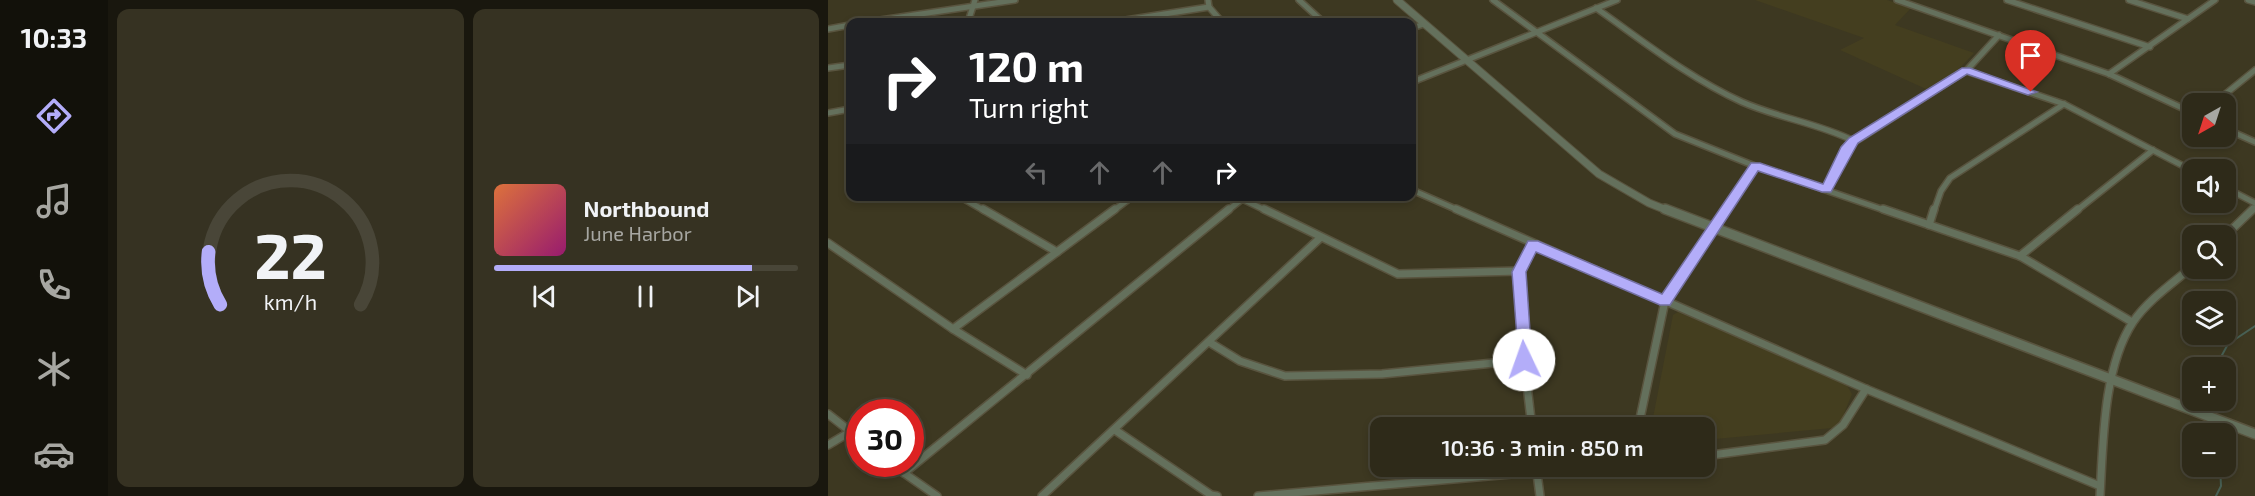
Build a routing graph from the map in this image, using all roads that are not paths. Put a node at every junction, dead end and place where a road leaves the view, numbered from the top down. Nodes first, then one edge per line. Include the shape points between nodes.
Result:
1 (975, 0) edge
2 (1015, 0) edge
3 (1208, 0) edge
4 (1299, 0) edge
5 (1397, 0) edge
6 (1493, 0) edge
7 (1617, 0) edge
8 (1896, 0) edge
9 (2007, 0) edge
10 (2129, 0) edge
11 (2216, 0) edge
12 (2248, 0) edge
13 (2255, 2) edge
14 (972, 6) junction
15 (1209, 7) junction
16 (1596, 8) junction
17 (893, 18) edge
18 (969, 18) edge
19 (1139, 18) edge
20 (1219, 18) edge
21 (1319, 18) edge
22 (2188, 19) junction
23 (1424, 24) junction
24 (846, 26) edge
25 (1416, 27) edge
26 (828, 28) edge
27 (1536, 32) junction
28 (1998, 35) junction
29 (2150, 47) junction
30 (1465, 62) junction
31 (846, 66) edge
32 (828, 68) edge
33 (1966, 70) junction
34 (2255, 70) edge
35 (2109, 74) junction
36 (1416, 80) edge
37 (2227, 93) edge
38 (2064, 104) junction
39 (2182, 108) edge
40 (846, 110) edge
41 (828, 113) edge
42 (2236, 133) edge
43 (1854, 141) junction
44 (2255, 142) edge
45 (2153, 150) junction
46 (2182, 165) edge
47 (1755, 166) junction
48 (1826, 189) junction
49 (1416, 192) edge
50 (2236, 194) edge
51 (968, 201) edge
52 (1126, 201) edge
53 (1240, 201) edge
54 (1250, 201) edge
55 (2255, 206) edge
56 (1929, 225) junction
57 (2236, 225) edge
58 (1714, 229) junction
59 (1320, 237) junction
60 (828, 243) edge
61 (1533, 245) junction
62 (1057, 252) junction
63 (2020, 256) junction
64 (1519, 272) junction
65 (2182, 276) edge
66 (1665, 301) junction
67 (2132, 322) junction
68 (953, 329) junction
69 (1209, 342) junction
70 (1524, 360) junction
71 (1027, 375) junction
72 (2111, 378) junction
73 (1866, 389) junction
74 (828, 414) edge
75 (1531, 417) edge
76 (1640, 417) edge
77 (846, 429) edge
78 (1115, 430) junction
79 (846, 434) edge
80 (2255, 434) edge
81 (828, 445) edge
82 (1715, 455) edge
83 (924, 457) edge
84 (910, 477) edge
85 (1462, 477) edge
86 (1538, 477) edge
87 (2100, 486) junction
88 (937, 496) edge
89 (1042, 496) edge
90 (1217, 496) edge
91 (1258, 496) edge
92 (1540, 496) edge
93 (2100, 496) edge

1 - 14 street
2 - 14 street
3 - 15 street
4 - 21 street
5 - 23 street
6 - 27 street
7 - 16 street
8 - 28 street
9 - 29 street
10 - 22 street
11 - 22 street
12 - 13 street
14 - 17 street
14 - 18 street
15 - 19 street
15 - 20 street
16 - 27 street
16 - 43 street via 1739,101
22 - 29 street
23 - 25 street
23 - 30 street
24 - 26 street
27 - 30 street
27 - 47 street via 1675,134
28 - 33 street
28 - 35 street
29 - 35 street
30 - 36 street
30 - 58 street via 1605,178 1649,202
31 - 32 street
33 - 38 street
33 - 43 street
34 - 37 street
35 - 39 street
38 - 45 street
38 - 56 street via 1950,178
40 - 41 street
42 - 44 street
43 - 48 street via 1847,147
45 - 46 street
45 - 63 street
47 - 48 street
47 - 58 street
48 - 56 street
49 - 61 street
50 - 55 street
51 - 62 street
52 - 62 street
53 - 71 street
54 - 59 street
55 - 57 street
56 - 63 street
58 - 66 street
58 - 72 street
59 - 64 street via 1388,271 1405,275
59 - 69 street
60 - 68 street
61 - 64 street
61 - 66 street
62 - 68 street
63 - 67 street
64 - 70 street
65 - 67 street
66 - 73 street
66 - 76 street
67 - 72 street
68 - 71 street
69 - 70 street via 1240,361 1286,376 1382,374
69 - 78 street
70 - 75 street
71 - 83 street
72 - 80 street
72 - 87 street
73 - 82 street via 1843,425 1825,440
73 - 87 street
74 - 77 street
78 - 89 street
78 - 90 street via 1168,468
79 - 81 street
84 - 88 street
85 - 91 street
86 - 92 street
87 - 93 street

